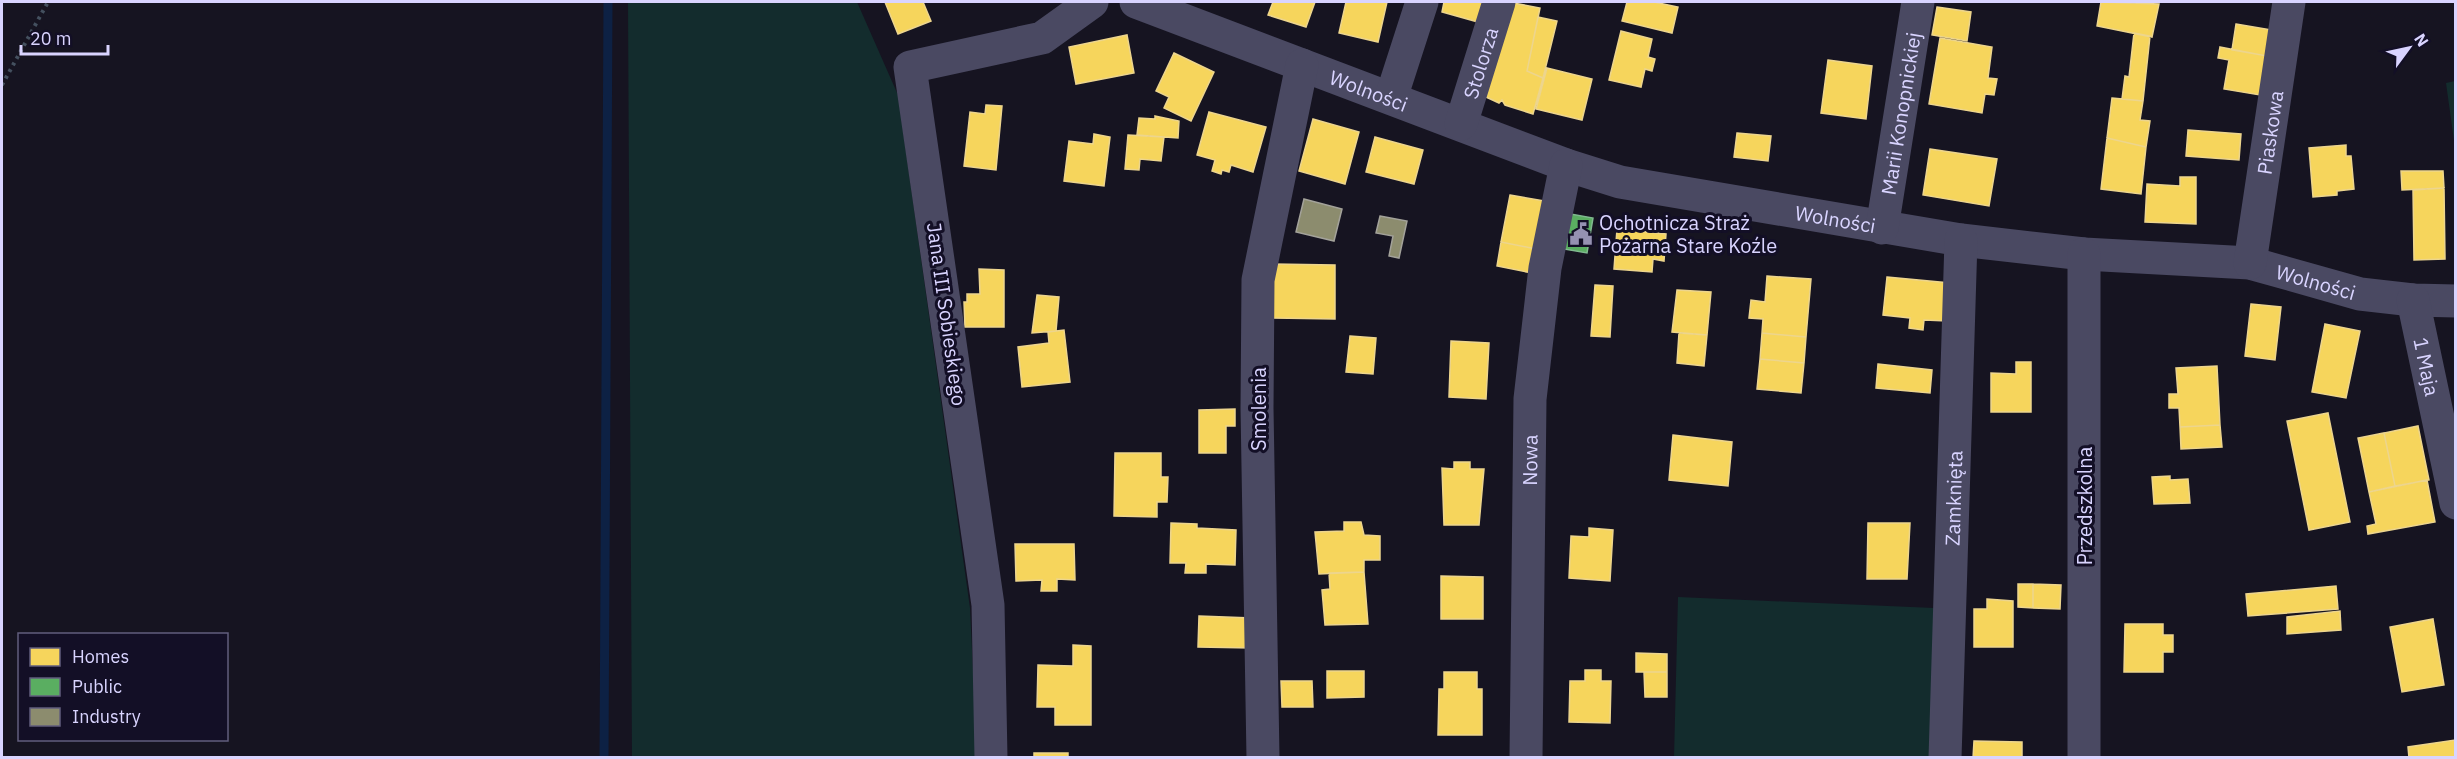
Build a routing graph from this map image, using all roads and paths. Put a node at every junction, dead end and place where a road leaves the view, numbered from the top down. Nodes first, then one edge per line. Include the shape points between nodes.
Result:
1 (48, 2) edge
2 (1092, 2) edge
3 (1136, 2) edge
4 (1422, 2) edge
5 (1499, 2) edge
6 (1918, 2) edge
7 (2289, 2) edge
8 (1302, 65) junction
9 (2, 85) edge
10 (1391, 98) junction
11 (1461, 123) junction
12 (1566, 165) junction
13 (1882, 228) junction
14 (1961, 240) junction
15 (2084, 254) junction
16 (2250, 263) junction
17 (2413, 300) junction
18 (2456, 300) edge
19 (2456, 503) edge
20 (991, 758) edge
21 (1263, 758) edge
22 (1526, 758) edge
23 (1945, 758) edge
24 (2084, 758) edge

1 - 9 path
2 - 20 street, Jana III Sobieskiego via 1042,38 910,67 988,605
3 - 8 street, Wolności
4 - 10 street
5 - 11 street, Stolorza
6 - 13 street, Marii Konopnickiej
7 - 16 street, Piaskowa
8 - 10 street, Wolności
8 - 21 street, Smolenia via 1258,280
10 - 11 street, Wolności
11 - 12 street, Wolności
12 - 13 street, Wolności via 1676,194
12 - 22 street, Nowa via 1545,268 1530,399
13 - 14 street, Wolności
14 - 15 street, Wolności
14 - 23 street, Zamknięta
15 - 16 street, Wolności
15 - 24 street, Przedszkolna
16 - 17 street, Wolności via 2360,294
17 - 18 street, Wolności
17 - 19 street, 1 Maja

